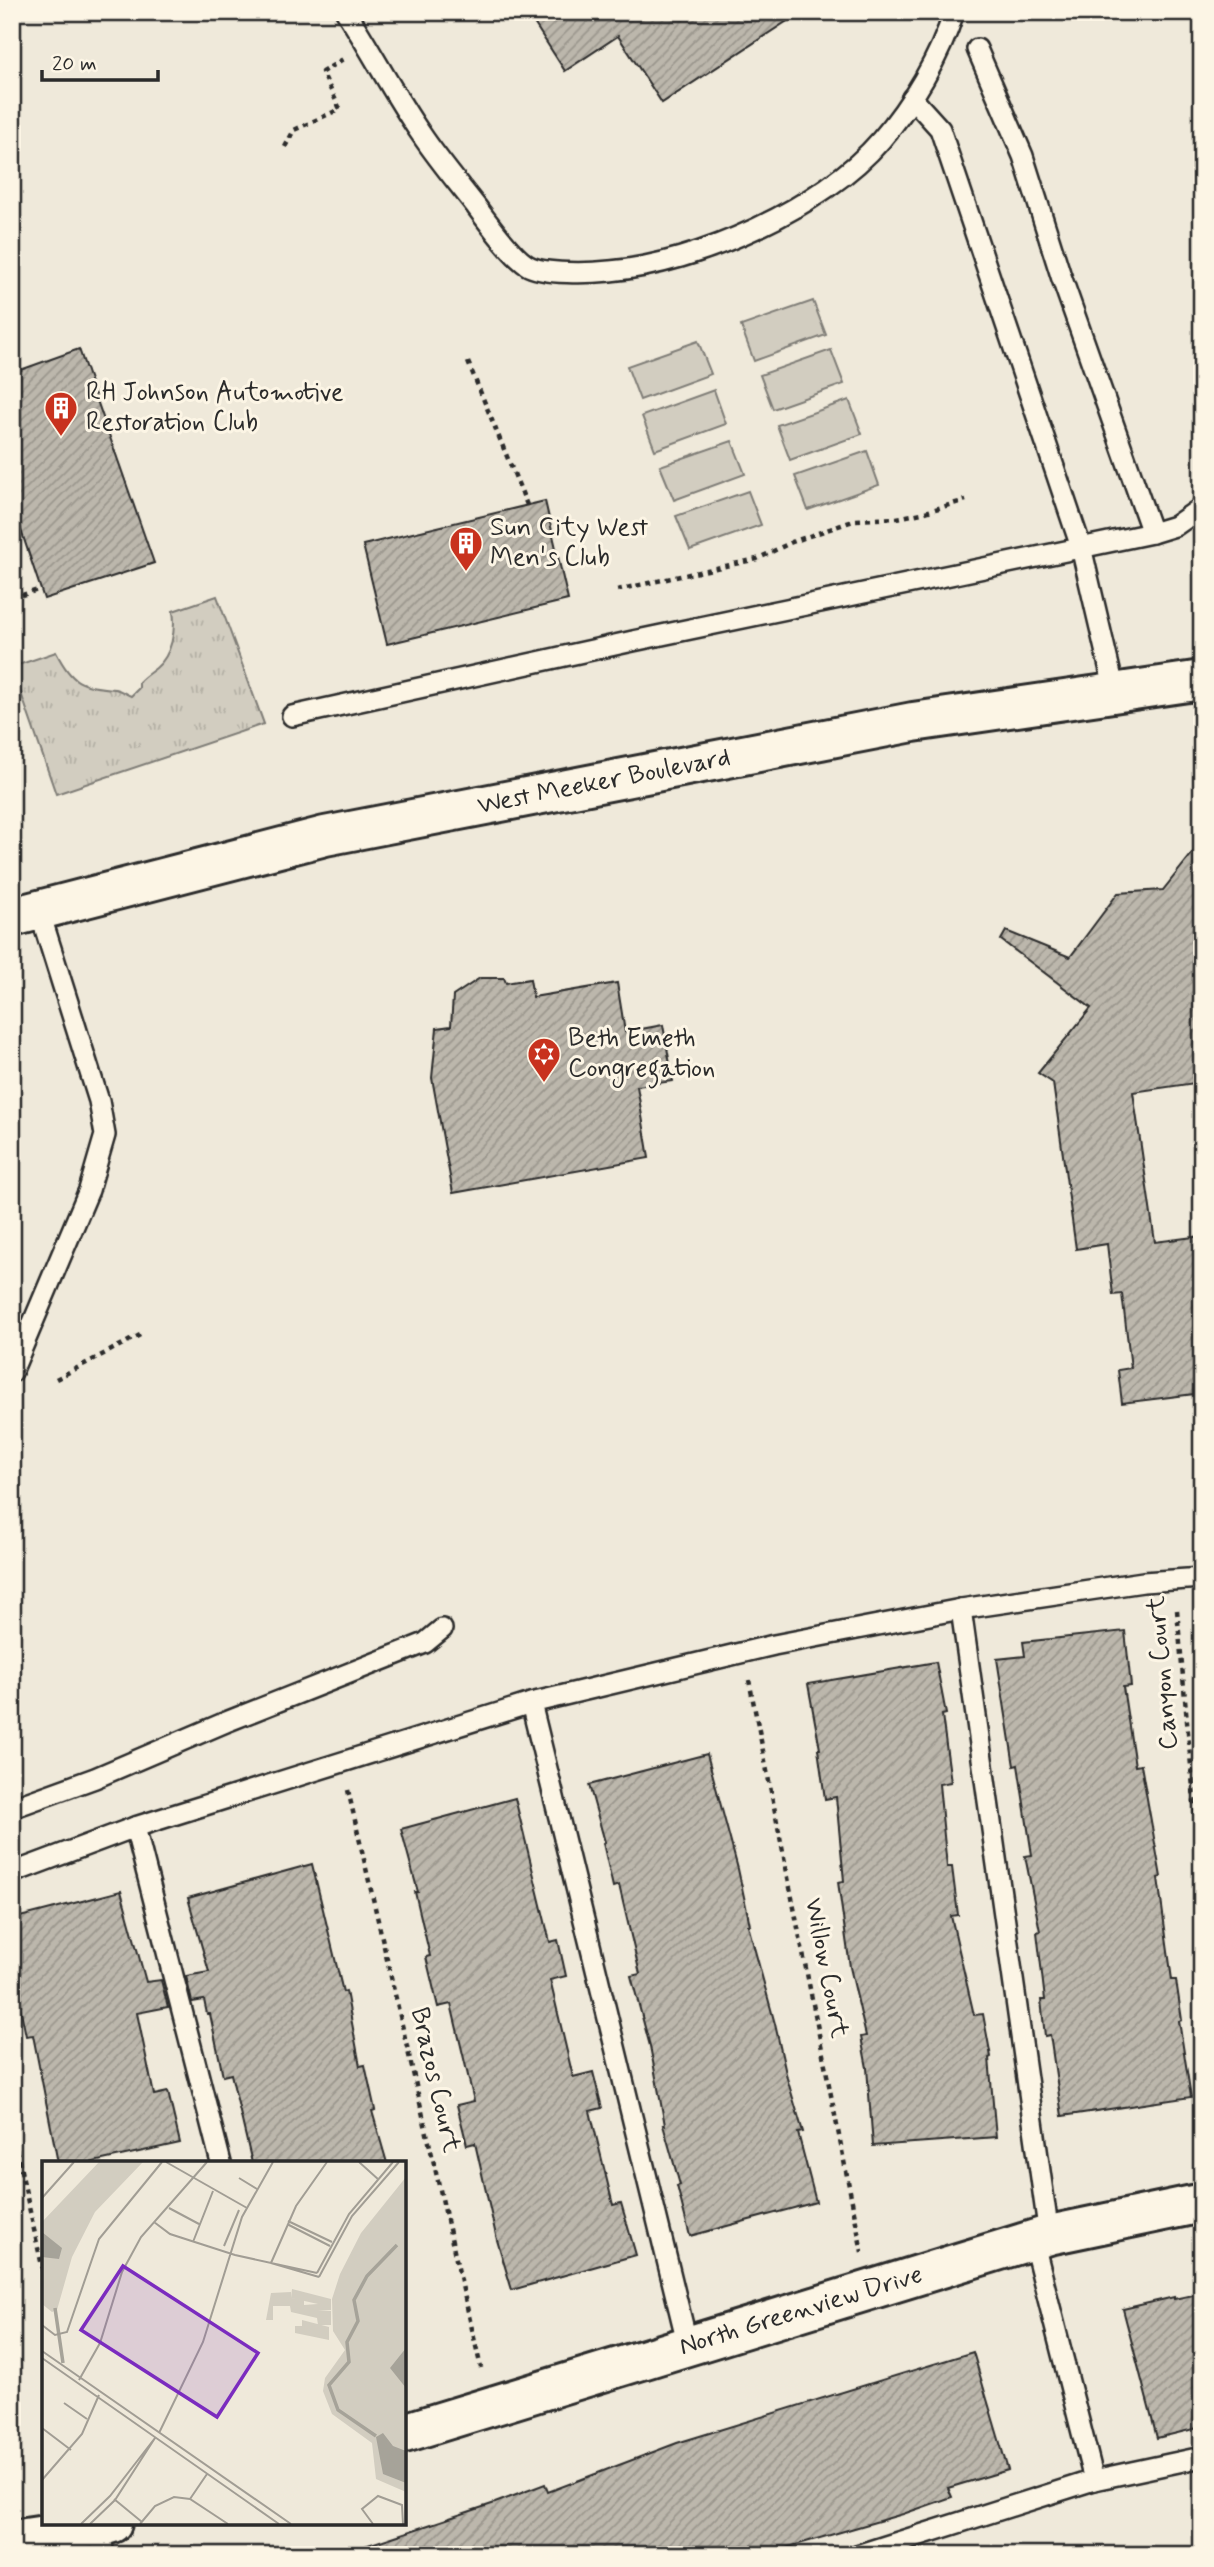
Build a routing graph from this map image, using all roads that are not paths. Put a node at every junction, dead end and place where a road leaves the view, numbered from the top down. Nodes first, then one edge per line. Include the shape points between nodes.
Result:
1 (346, 12) edge
2 (954, 12) edge
3 (977, 49) dead end
4 (912, 98) junction
5 (1202, 507) edge
6 (1152, 533) junction
7 (1081, 547) junction
8 (1202, 680) edge
9 (1115, 692) junction
10 (292, 716) dead end
11 (26, 913) edge
12 (12, 1372) edge
13 (1202, 1578) edge
14 (961, 1609) junction
15 (442, 1629) dead end
16 (531, 1703) junction
17 (12, 1808) edge
18 (135, 1826) junction
19 (12, 1873) edge
20 (220, 2161) edge
21 (1202, 2203) edge
22 (1041, 2238) junction
23 (688, 2346) junction
24 (406, 2432) edge
25 (1202, 2457) edge
26 (1094, 2480) junction
27 (105, 2535) edge
28 (12, 2540) edge
29 (858, 2555) edge

1 - 4 lane via 421,134 494,230 528,266 578,274 637,269 744,235 846,173 880,142
2 - 4 lane
3 - 6 lane via 1023,156
4 - 7 lane via 940,129
5 - 6 lane via 1175,526
6 - 7 lane
7 - 9 lane
7 - 10 lane
8 - 9 street, West Meeker Boulevard
9 - 11 street, West Meeker Boulevard via 913,722 338,833
11 - 12 lane via 99,1101 105,1135 89,1190
13 - 14 lane via 1143,1582
14 - 16 lane via 743,1653
14 - 22 lane
15 - 17 lane via 413,1648
16 - 18 lane
16 - 23 lane
18 - 19 lane
18 - 20 lane
21 - 22 street, North Greenview Drive
22 - 23 street, North Greenview Drive
22 - 26 lane
23 - 24 street, North Greenview Drive
25 - 26 lane
26 - 29 lane
27 - 28 street

